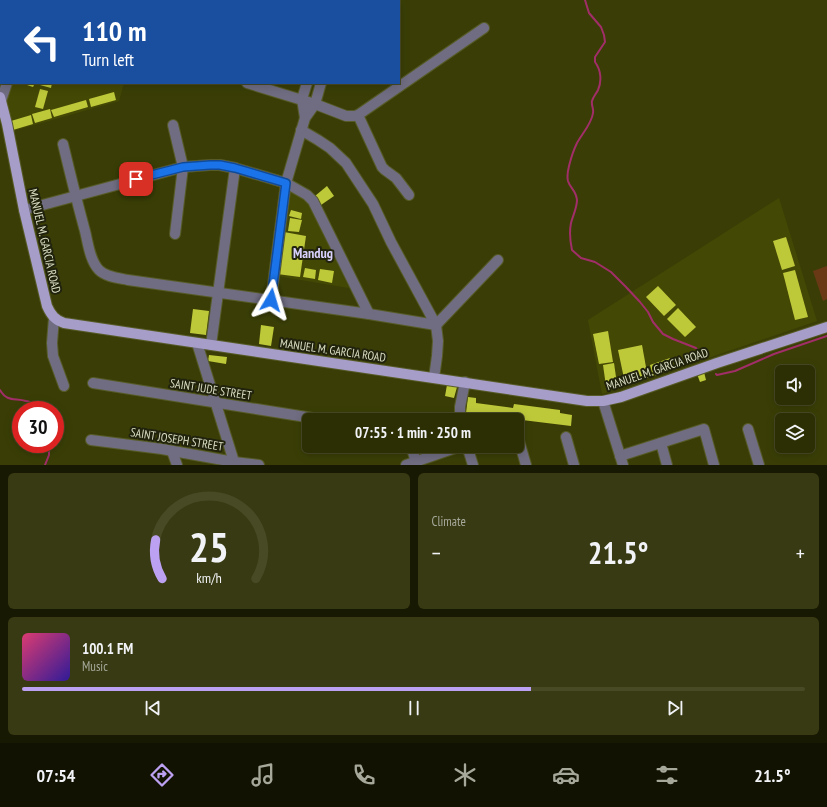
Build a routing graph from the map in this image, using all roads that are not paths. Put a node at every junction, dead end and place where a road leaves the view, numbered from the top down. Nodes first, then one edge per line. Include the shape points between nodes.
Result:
1 (484, 28) dead end
2 (7, 84) edge
3 (250, 84) edge
4 (307, 84) edge
5 (321, 84) edge
6 (1, 99) edge
7 (302, 99) junction
8 (315, 104) junction
9 (358, 115) junction
10 (305, 118) junction
11 (173, 125) dead end
12 (301, 130) junction
13 (63, 144) dead end
14 (183, 167) junction
15 (235, 168) junction
16 (286, 183) junction
17 (409, 195) dead end
18 (75, 196) junction
19 (24, 210) junction
20 (175, 234) dead end
21 (498, 260) dead end
22 (218, 292) junction
23 (271, 300) junction
24 (369, 314) junction
25 (54, 318) junction
26 (436, 325) junction
27 (827, 326) edge
28 (197, 343) junction
29 (211, 346) junction
30 (434, 378) junction
31 (465, 382) junction
32 (93, 383) dead end
33 (64, 386) dead end
34 (603, 401) junction
35 (216, 402) junction
36 (460, 413) edge
37 (302, 416) edge
38 (748, 429) dead end
39 (566, 437) dead end
40 (91, 440) dead end
41 (660, 443) junction
42 (172, 451) junction
43 (413, 453) edge
44 (442, 453) edge
45 (469, 453) edge
46 (523, 453) edge
47 (621, 461) edge
48 (234, 463) edge
49 (416, 463) edge
50 (177, 465) edge
51 (259, 465) edge
52 (406, 465) edge
53 (473, 465) edge
54 (526, 465) edge
55 (574, 465) edge
56 (667, 465) edge
57 (714, 465) edge
58 (759, 465) edge

1 - 9 street
2 - 6 street
3 - 7 street
4 - 7 street
5 - 8 street
6 - 19 main road, MANUEL M. GARCIA ROAD
7 - 8 street
7 - 10 street
8 - 9 street via 346,116
8 - 10 street
9 - 17 street via 382,166 396,178
10 - 12 street
11 - 14 street
12 - 16 street
12 - 26 street via 330,148 346,163 373,204
13 - 18 street
14 - 15 street via 220,165
14 - 18 street
14 - 20 street
15 - 16 street
15 - 22 street
16 - 23 street
16 - 24 street via 313,201
18 - 19 street
18 - 22 street via 92,259 100,271 128,280
19 - 25 main road, MANUEL M. GARCIA ROAD via 44,299
21 - 26 street
22 - 23 street
22 - 29 street
23 - 24 street
24 - 26 street
25 - 28 main road, MANUEL M. GARCIA ROAD via 69,324
25 - 33 street via 53,356
26 - 30 street via 438,341
27 - 34 main road, MANUEL M. GARCIA ROAD
28 - 29 main road, MANUEL M. GARCIA ROAD
28 - 35 street
29 - 30 main road, MANUEL M. GARCIA ROAD
30 - 31 main road, MANUEL M. GARCIA ROAD
31 - 34 main road, MANUEL M. GARCIA ROAD via 587,401
31 - 36 street
32 - 35 street, SAINT JUDE STREET
34 - 47 street
35 - 37 street, SAINT JUDE STREET
35 - 48 street
38 - 58 street
39 - 55 street
40 - 42 street, SAINT JOSEPH STREET
41 - 47 street
41 - 56 street
41 - 57 street via 704,430
42 - 48 street, SAINT JOSEPH STREET
42 - 50 street
43 - 49 street
44 - 49 street
45 - 53 street
46 - 54 street
48 - 51 street, SAINT JOSEPH STREET
49 - 52 street

